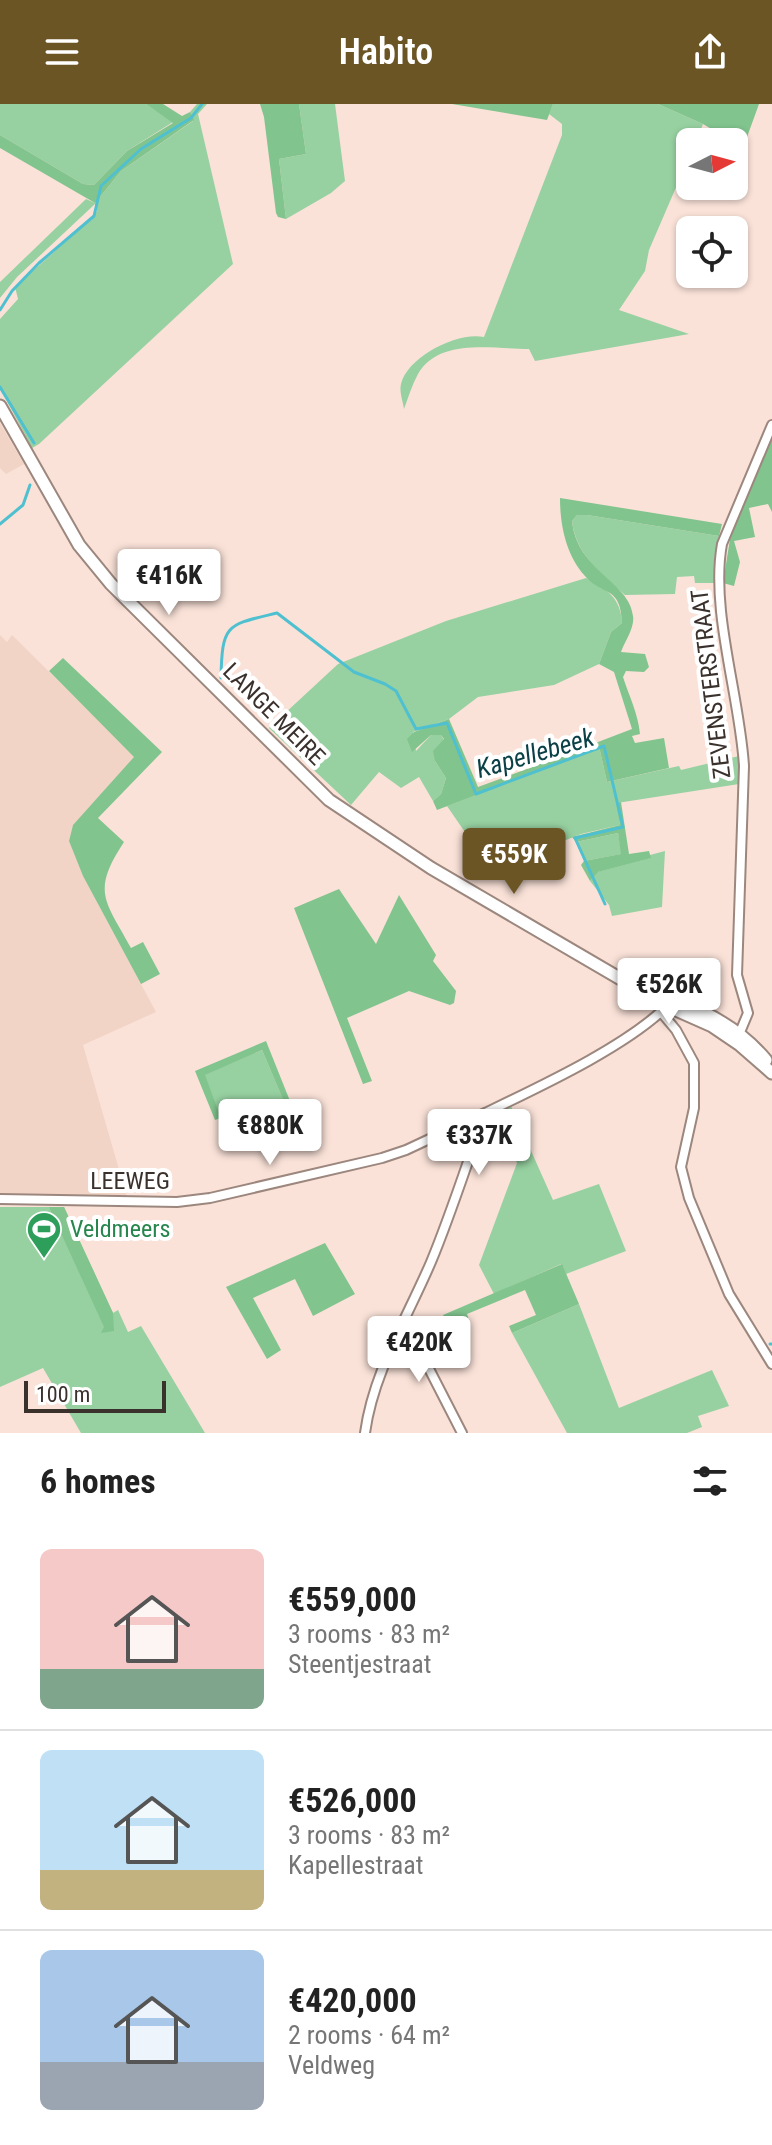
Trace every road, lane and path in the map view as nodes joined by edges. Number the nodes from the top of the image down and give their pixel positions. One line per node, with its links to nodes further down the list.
1 (0, 406): 3 (street, LANGE MEIRE)
2 (772, 425): 4 (street, ZEVENSTERSTRAAT)
3 (668, 1005): 4 (street, LANGE MEIRE); 6 (street, LEEWEG); 9 (street)
4 (738, 1037): 5 (street, LANGE MEIRE)
5 (772, 1070)
6 (485, 1113): 7 (street, LEEWEG); 8 (street)
7 (0, 1199)
8 (404, 1320): 10 (street); 11 (street)
9 (772, 1364)
10 (365, 1433)
11 (462, 1433)

